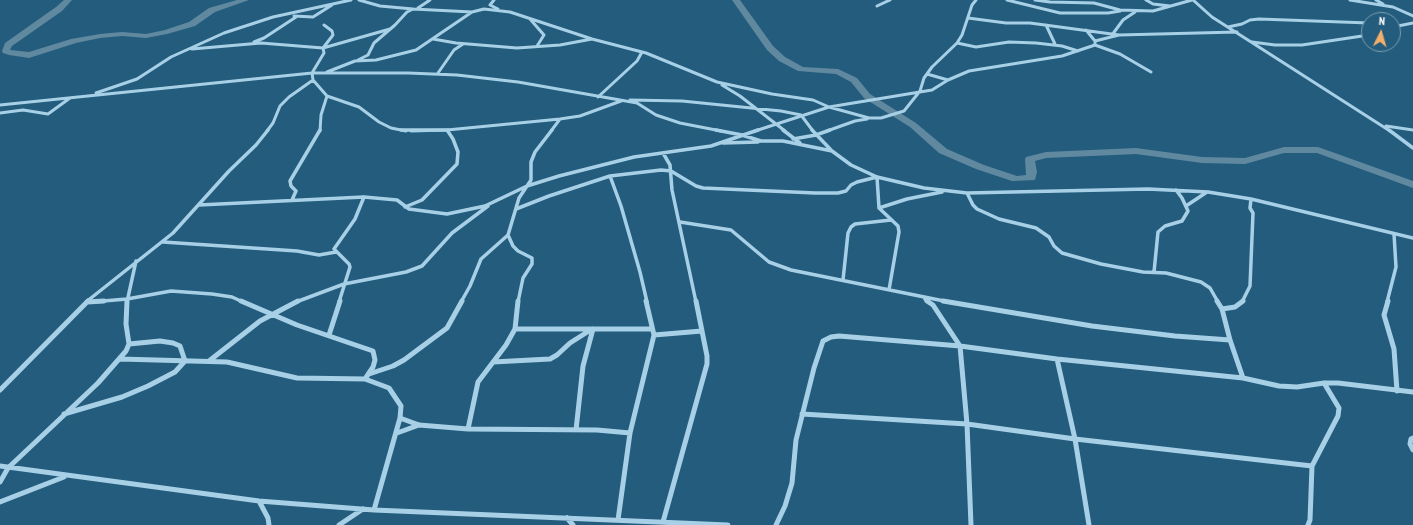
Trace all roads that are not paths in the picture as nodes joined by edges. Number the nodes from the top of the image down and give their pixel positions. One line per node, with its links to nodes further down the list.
1 (351, 0): 15 (street)
2 (359, 0): 20 (street)
3 (430, 0): 20 (street)
4 (494, 0): 16 (street)
5 (890, 0): 18 (street)
6 (976, 0): 30 (street)
7 (1007, 0): 22 (street)
8 (1035, 0): 14 (street)
9 (1146, 0): 19 (street)
10 (1193, 0): 19 (street); 37 (street)
11 (1350, 0): 17 (street)
12 (1376, 0): 17 (street)
13 (1384, 0): 17 (street)
14 (1041, 1): 22 (street); 24 (street)
15 (334, 3): 27 (street); 29 (street)
16 (490, 5): 21 (street); 23 (street)
17 (1386, 5): 28 (street)
18 (877, 6)
19 (1175, 6): 25 (street)
20 (415, 9): 26 (street); 38 (street)
21 (484, 9): 23 (street); 26 (street)
22 (1040, 9): 24 (street)
23 (500, 10): 31 (street)
24 (1120, 10): 25 (street)
25 (1139, 10): 41 (street)
26 (472, 12): 45 (street)
27 (287, 13): 29 (street); 55 (street)
28 (1413, 16)
29 (296, 17): 50 (street)
30 (968, 18): 35 (street); 51 (street)
31 (530, 19): 46 (street); 53 (street)
32 (1413, 23): 36 (street)
33 (1361, 24): 37 (street)
34 (324, 25): 54 (street)
35 (1046, 25): 39 (street); 52 (street)
36 (1401, 25)
37 (1228, 26): 40 (street)
38 (390, 29): 54 (street); 58 (street)
39 (1086, 30): 41 (street); 49 (street)
40 (1237, 32): 42 (street); 47 (street)
41 (1113, 34): 42 (street); 44 (street)
42 (1119, 35): 44 (street)
43 (1361, 36): 47 (street)
44 (1111, 38): 49 (street)
45 (433, 39): 48 (street); 58 (street)
46 (592, 39): 53 (street); 57 (street)
47 (1251, 42): 81 (street)
48 (463, 43): 53 (street); 62 (street)
49 (1095, 43): 56 (street); 59 (street)
50 (246, 44): 54 (street); 55 (street)
51 (957, 44): 52 (street); 63 (street)
52 (1055, 44): 56 (street)
53 (536, 46)
54 (323, 48): 60 (street)
55 (190, 49): 68 (street)
56 (1078, 51): 65 (street)
57 (642, 52): 66 (street); 70 (street)
58 (356, 61): 61 (street)
59 (1151, 72)
60 (312, 73): 61 (street); 64 (street); 68 (street)
61 (325, 73): 62 (street)
62 (438, 73): 70 (street)
63 (927, 74): 65 (street); 67 (street)
64 (313, 80): 69 (street); 106 (street)
65 (948, 80): 67 (street)
66 (717, 82): 74 (street); 75 (street)
67 (918, 93): 74 (street); 78 (street)
68 (89, 96): 71 (street)
69 (327, 96): 82 (street); 104 (street)
70 (598, 97): 72 (street)
71 (70, 98): 73 (street); 76 (street)
72 (622, 101): 75 (street); 79 (street); 84 (street)
73 (0, 105)
74 (829, 107): 77 (street); 78 (street)
75 (756, 108): 77 (street); 80 (street)
76 (0, 113)
77 (801, 115): 80 (street); 85 (street)
78 (869, 118): 85 (street)
79 (560, 119): 82 (street); 97 (street)
80 (774, 124): 84 (street); 86 (street)
81 (1384, 126): 83 (street); 91 (street)
82 (447, 130): 108 (street)
83 (1413, 130)
84 (742, 135): 87 (street); 89 (street)
85 (816, 135): 86 (street); 92 (street)
86 (793, 139): 88 (street); 90 (street)
87 (761, 141): 88 (street); 89 (street)
88 (783, 141): 90 (street)
89 (718, 143): 93 (street)
90 (802, 145): 92 (street)
91 (1413, 148)
92 (832, 151): 96 (street)
93 (663, 153): 94 (street); 97 (street)
94 (671, 171): 95 (street); 96 (street); 112 (street)
95 (610, 176): 110 (street); 130 (street)
96 (877, 177): 99 (street); 109 (street)
97 (527, 186): 105 (street); 110 (street)
98 (1176, 190): 100 (street); 101 (street); 107 (street)
99 (946, 191): 101 (street); 109 (street)
100 (1208, 192): 103 (street); 107 (street)
101 (967, 193): 119 (street)
102 (364, 196): 104 (street); 108 (street); 117 (street)
103 (1251, 199): 113 (street); 126 (street)
104 (292, 200): 106 (street)
105 (492, 204): 108 (street); 121 (street)
106 (199, 205): 116 (street)
107 (1186, 206): 119 (street)
108 (405, 207)
109 (879, 208): 111 (street)
110 (516, 210): 114 (street)
111 (891, 220): 120 (street); 122 (street)
112 (680, 222): 120 (street); 131 (street)
113 (1394, 234): 115 (street); 149 (street)
114 (508, 235): 129 (street); 142 (street)
115 (1413, 238)
116 (163, 242): 117 (street); 118 (street)
117 (336, 252): 121 (street)
118 (136, 261): 124 (street); 125 (street)
119 (1154, 272): 126 (street)
120 (842, 280): 122 (street)
121 (344, 284): 127 (street); 132 (street)
122 (889, 290): 123 (street)
123 (922, 296): 134 (street); 136 (street)
124 (127, 299): 125 (street); 127 (street); 135 (street)
125 (86, 302): 145 (street)
126 (1222, 309): 134 (street)
127 (272, 314): 132 (street); 140 (street)
128 (593, 328): 129 (street); 130 (street); 141 (street); 157 (street)
129 (515, 329): 141 (street)
130 (652, 329): 133 (street)
131 (702, 331): 133 (street); 174 (street)
132 (329, 335): 142 (street)
133 (654, 335): 159 (street)
134 (1230, 340): 143 (street)
135 (129, 344): 137 (street); 139 (street)
136 (960, 346): 138 (street); 151 (street); 154 (street)
137 (120, 359): 139 (street); 152 (street)
138 (1057, 359): 143 (street); 161 (street)
139 (185, 361): 140 (street); 152 (street)
140 (209, 361): 144 (street)
141 (493, 362): 156 (street)
142 (369, 374): 144 (street)
143 (1243, 378): 146 (street)
144 (365, 379): 153 (street)
145 (11, 380): 147 (street); 148 (street)
146 (1324, 383): 149 (street); 164 (street)
147 (0, 386)
148 (0, 390)
149 (1397, 391): 150 (street)
150 (1413, 392)
151 (802, 414): 154 (street); 181 (street)
152 (62, 415): 165 (street)
153 (400, 418): 155 (street); 158 (street)
154 (967, 424): 161 (street); 182 (street)
155 (419, 425): 156 (street); 158 (street)
156 (468, 428): 157 (street)
157 (576, 430): 159 (street)
158 (398, 433): 171 (street)
159 (630, 433): 173 (street)
160 (1413, 438): 162 (street)
161 (1075, 439): 164 (street); 183 (street)
162 (1413, 450)
163 (0, 466): 165 (street)
164 (1312, 466): 184 (street)
165 (8, 468): 166 (street); 167 (street)
166 (67, 476): 168 (street); 169 (street)
167 (0, 482)
168 (259, 501): 170 (street); 177 (street)
169 (0, 502)
170 (363, 509): 171 (street); 178 (street)
171 (374, 510): 172 (street)
172 (567, 518): 173 (street); 179 (street)
173 (618, 520): 175 (street)
174 (663, 522): 175 (street); 176 (street)
175 (643, 523)
176 (677, 524): 180 (street)
177 (269, 525)
178 (339, 525)
179 (573, 525)
180 (728, 525)
181 (776, 525)
182 (971, 525)
183 (1088, 525)
184 (1308, 525)

